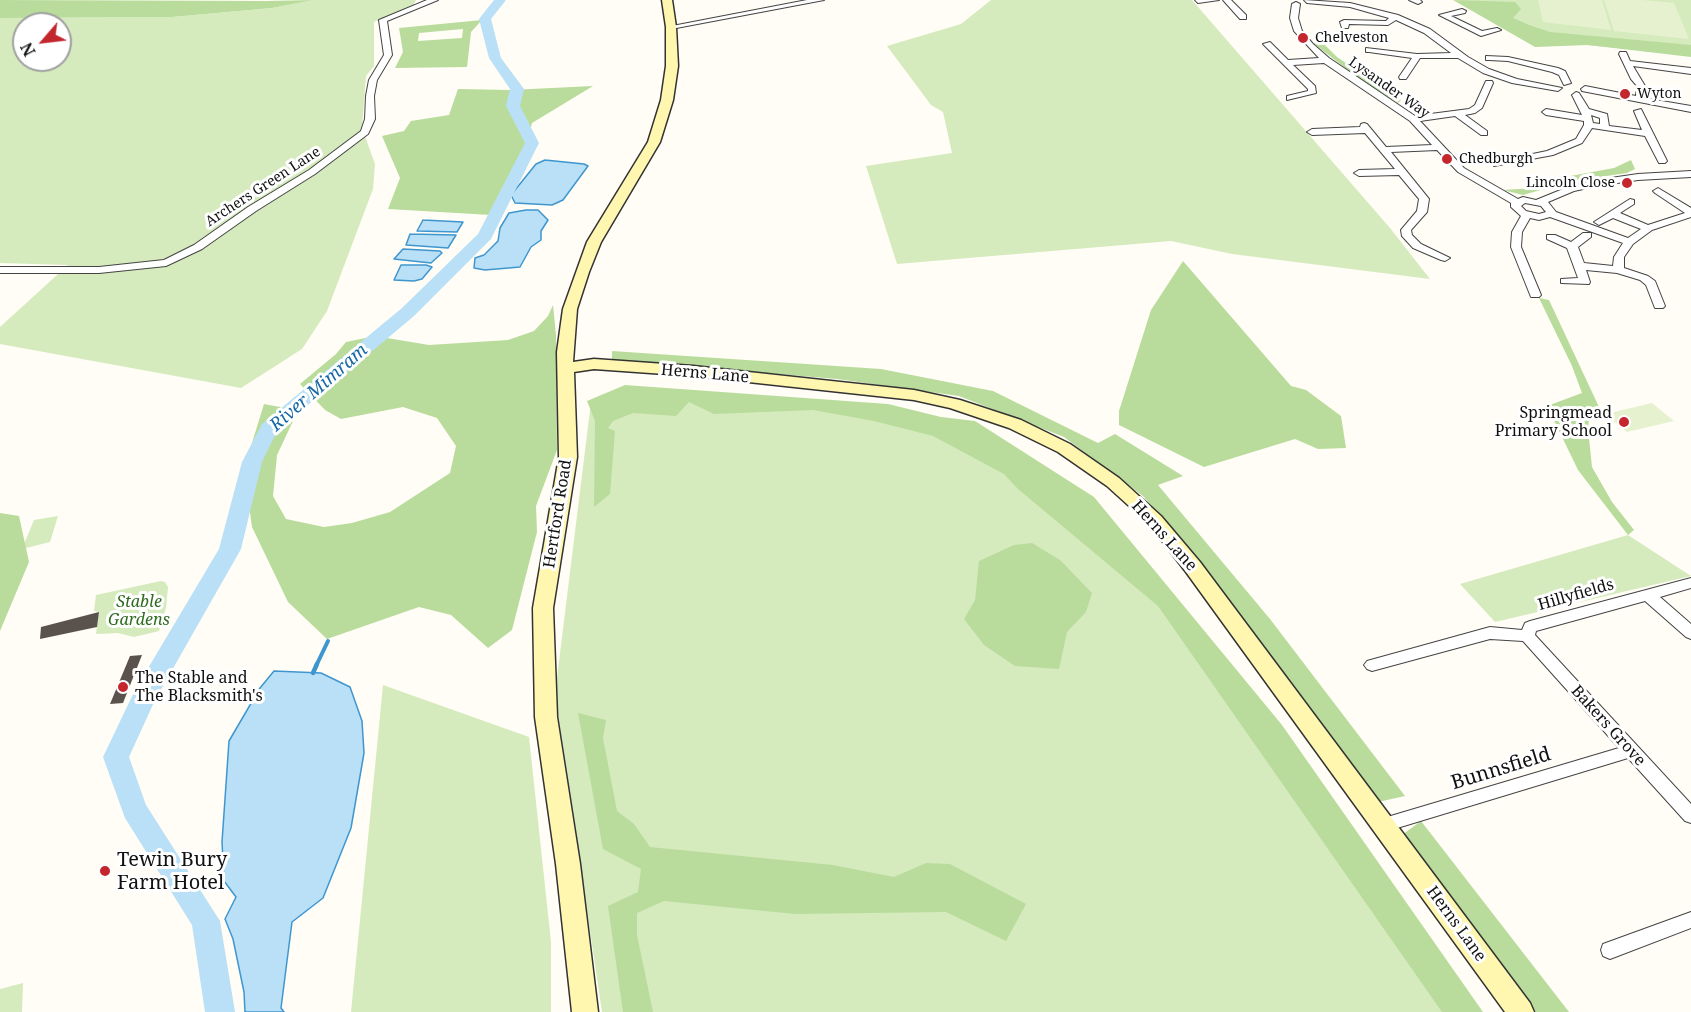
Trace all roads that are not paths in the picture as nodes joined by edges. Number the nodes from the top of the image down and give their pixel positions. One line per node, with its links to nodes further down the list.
1 (434, 0): 66 (street, Archers Green Lane)
2 (667, 0): 13 (main road, Hertford Road)
3 (820, 0): 13 (street)
4 (1215, 0): 7 (street)
5 (1227, 0): 9 (street)
6 (1307, 0): 10 (street); 22 (street, Lysander Way)
7 (1198, 1)
8 (1462, 11): 11 (street)
9 (1254, 13)
10 (1395, 17): 12 (street); 14 (street)
11 (1463, 25): 14 (street); 15 (street)
12 (1345, 26)
13 (671, 27): 71 (main road, Hertford Road)
14 (1436, 29): 19 (street)
15 (1497, 30)
16 (1267, 44): 23 (street)
17 (1369, 48): 20 (street)
18 (1623, 54): 24 (street)
19 (1460, 55): 20 (street); 29 (street)
20 (1417, 56): 26 (street)
21 (1489, 57): 28 (street)
22 (1326, 60): 23 (street); 38 (street, Lysander Way)
23 (1286, 63): 31 (street)
24 (1628, 63): 25 (street); 32 (street)
25 (1691, 71)
26 (1403, 76)
27 (1489, 83): 36 (street)
28 (1567, 83): 29 (street); 30 (street)
29 (1558, 88): 30 (street)
30 (1581, 92): 32 (street); 37 (street)
31 (1290, 98)
32 (1640, 98): 33 (street)
33 (1691, 109)
34 (1638, 111): 42 (street)
35 (1546, 112): 37 (street)
36 (1458, 114): 38 (street); 41 (street)
37 (1588, 118): 39 (street); 39 (street); 46 (street)
38 (1413, 119): 43 (street, Lysander Way)
39 (1605, 128): 42 (street)
40 (1312, 132): 44 (street)
41 (1484, 133)
42 (1647, 133): 45 (street)
43 (1442, 147): 44 (street); 51 (street, Lysander Way)
44 (1385, 150): 47 (street)
45 (1662, 160)
46 (1497, 164)
47 (1403, 172): 48 (street); 64 (street)
48 (1359, 173)
49 (1691, 174): 52 (street)
50 (1658, 191): 54 (street)
51 (1516, 202): 52 (street); 57 (street)
52 (1539, 202): 55 (street)
53 (1630, 202): 56 (street)
54 (1691, 213): 59 (street)
55 (1551, 214): 57 (street); 62 (street)
56 (1613, 214): 58 (street); 59 (street)
57 (1527, 215): 69 (street)
58 (1599, 222)
59 (1648, 228): 62 (street)
60 (1587, 235): 63 (street)
61 (1551, 237): 63 (street)
62 (1629, 242): 67 (street)
63 (1572, 246): 65 (street)
64 (1445, 258)
65 (1580, 266): 67 (street); 68 (street)
66 (0, 270)
67 (1618, 270): 70 (street)
68 (1565, 281)
69 (1535, 295)
70 (1659, 306)
71 (567, 333): 72 (main road); 74 (main road, Hertford Road)
72 (594, 364): 73 (main road, Herns Lane); 74 (main road, Herns Lane)
73 (614, 367): 74 (main road, Herns Lane); 82 (main road, Herns Lane)
74 (566, 373): 85 (main road, Hertford Road)
75 (1691, 583): 76 (street, Hillyfields)
76 (1647, 594): 77 (street); 78 (street, Hillyfields)
77 (1691, 633)
78 (1527, 636): 79 (street); 80 (street, Bakers Grove)
79 (1372, 664)
80 (1630, 751): 81 (street, Bakers Grove); 82 (street, Bunnsfield)
81 (1691, 816)
82 (1384, 825): 86 (main road, Herns Lane)
83 (1691, 920): 84 (street)
84 (1610, 950)
85 (585, 1012)
86 (1521, 1012)

